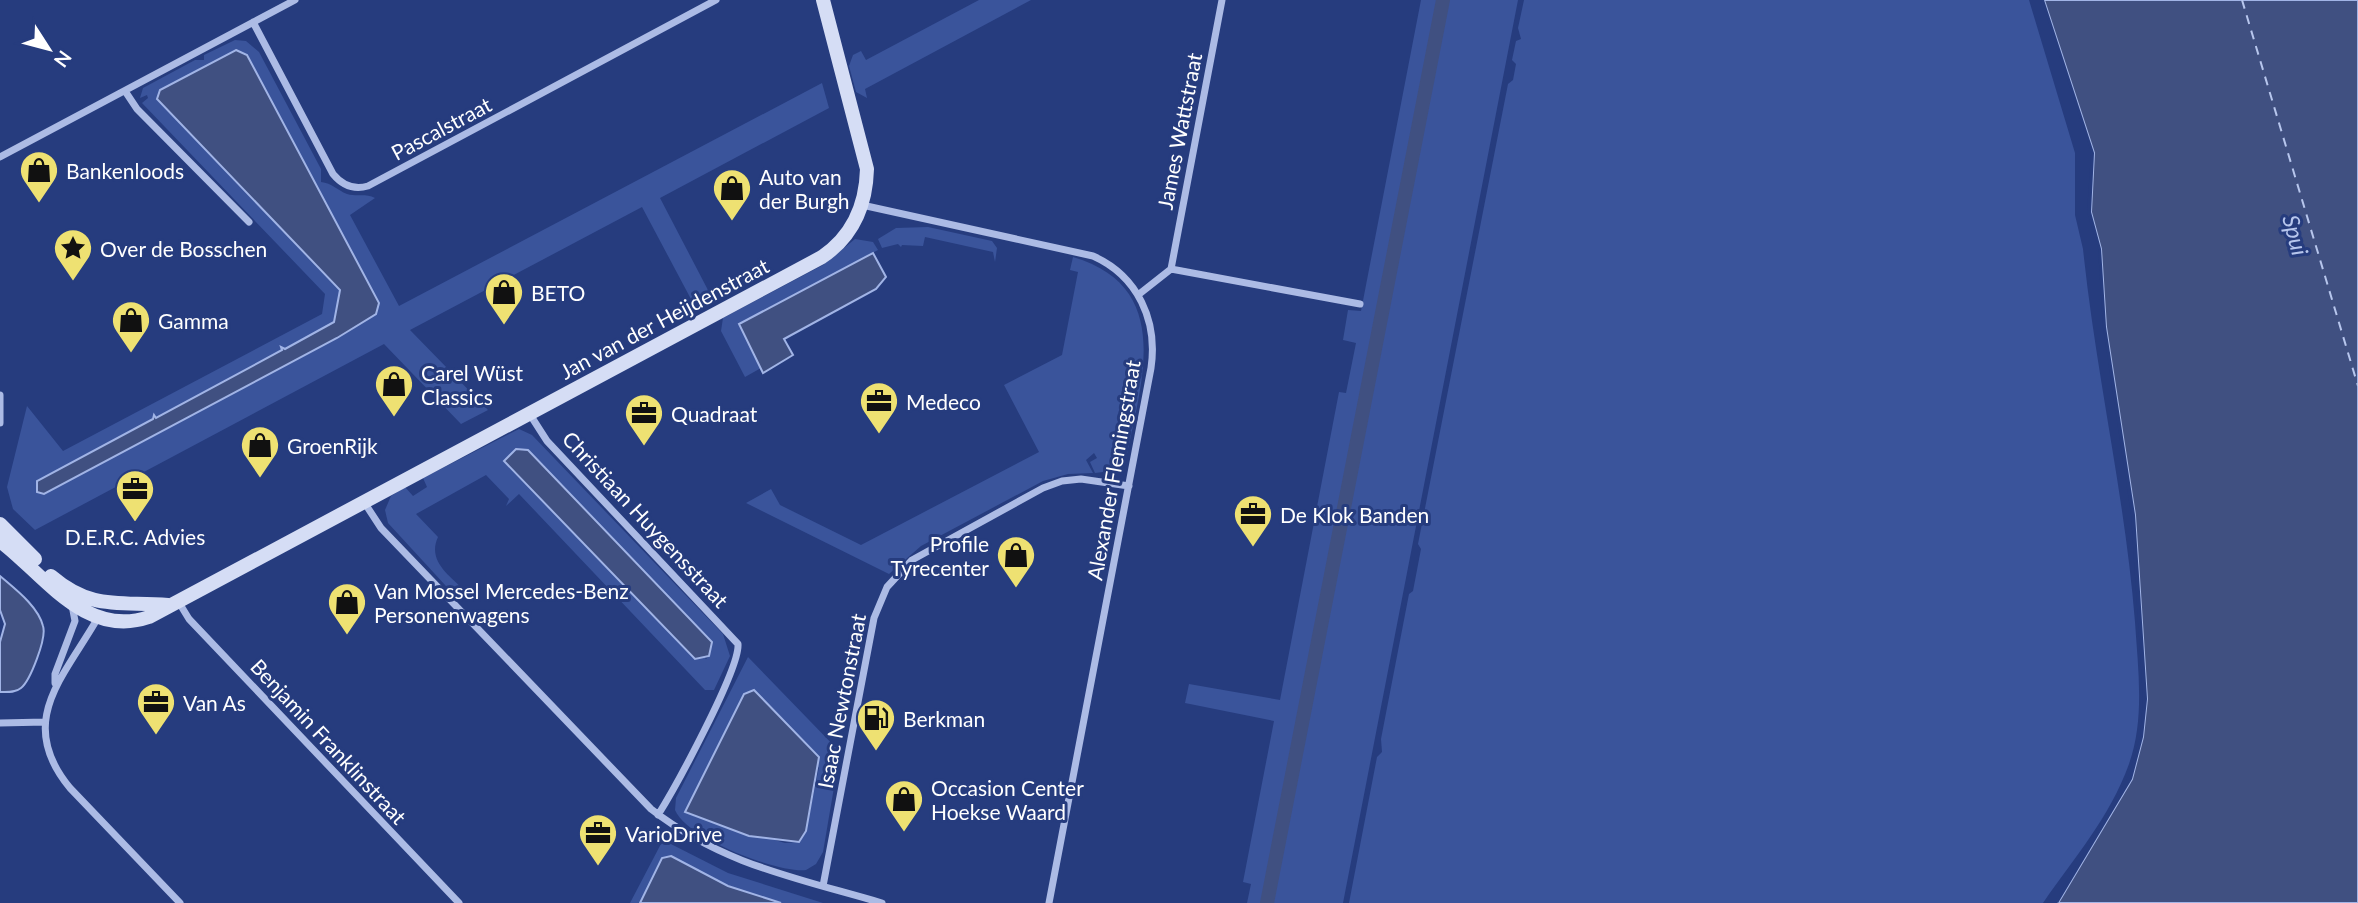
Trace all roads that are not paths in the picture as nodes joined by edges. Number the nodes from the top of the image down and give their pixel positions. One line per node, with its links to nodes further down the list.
1 (295, 0): 5 (street)
2 (716, 0): 5 (street, Pascalstraat)
3 (823, 0): 8 (street, Jan van der Heijdenstraat)
4 (1222, 0): 10 (street, James Wattstraat)
5 (253, 22): 6 (street)
6 (125, 91): 7 (street); 9 (street)
7 (0, 157)
8 (862, 205): 11 (street, Alexander Flemingstraat); 14 (street, Jan van der Heijdenstraat)
9 (249, 222)
10 (1171, 269): 11 (street); 12 (street)
11 (1138, 295): 16 (street, Alexander Flemingstraat)
12 (1360, 304)
13 (0, 395): 15 (street)
14 (529, 414): 17 (street, Jan van der Heijdenstraat); 27 (street, Christiaan Huygensstraat)
15 (0, 423)
16 (1129, 486): 28 (street, Isaac Newtonstraat); 32 (street, Alexander Flemingstraat)
17 (363, 502): 21 (street, Jan van der Heijdenstraat); 27 (street)
18 (0, 524): 20 (street, Jan van der Heijdenstraat)
19 (0, 541): 22 (street, Jan van der Heijdenstraat)
20 (88, 599): 21 (street, Jan van der Heijdenstraat); 23 (street)
21 (173, 603): 23 (street, Jan van der Heijdenstraat); 30 (street, Benjamin Franklinstraat)
22 (72, 604): 23 (street, Jan van der Heijdenstraat); 24 (street)
23 (97, 617): 24 (street)
24 (55, 684): 25 (street)
25 (45, 722): 26 (street); 29 (street)
26 (0, 723)
27 (659, 815): 28 (street)
28 (823, 886): 31 (street)
29 (180, 903)
30 (459, 903)
31 (882, 903)
32 (1049, 903)

